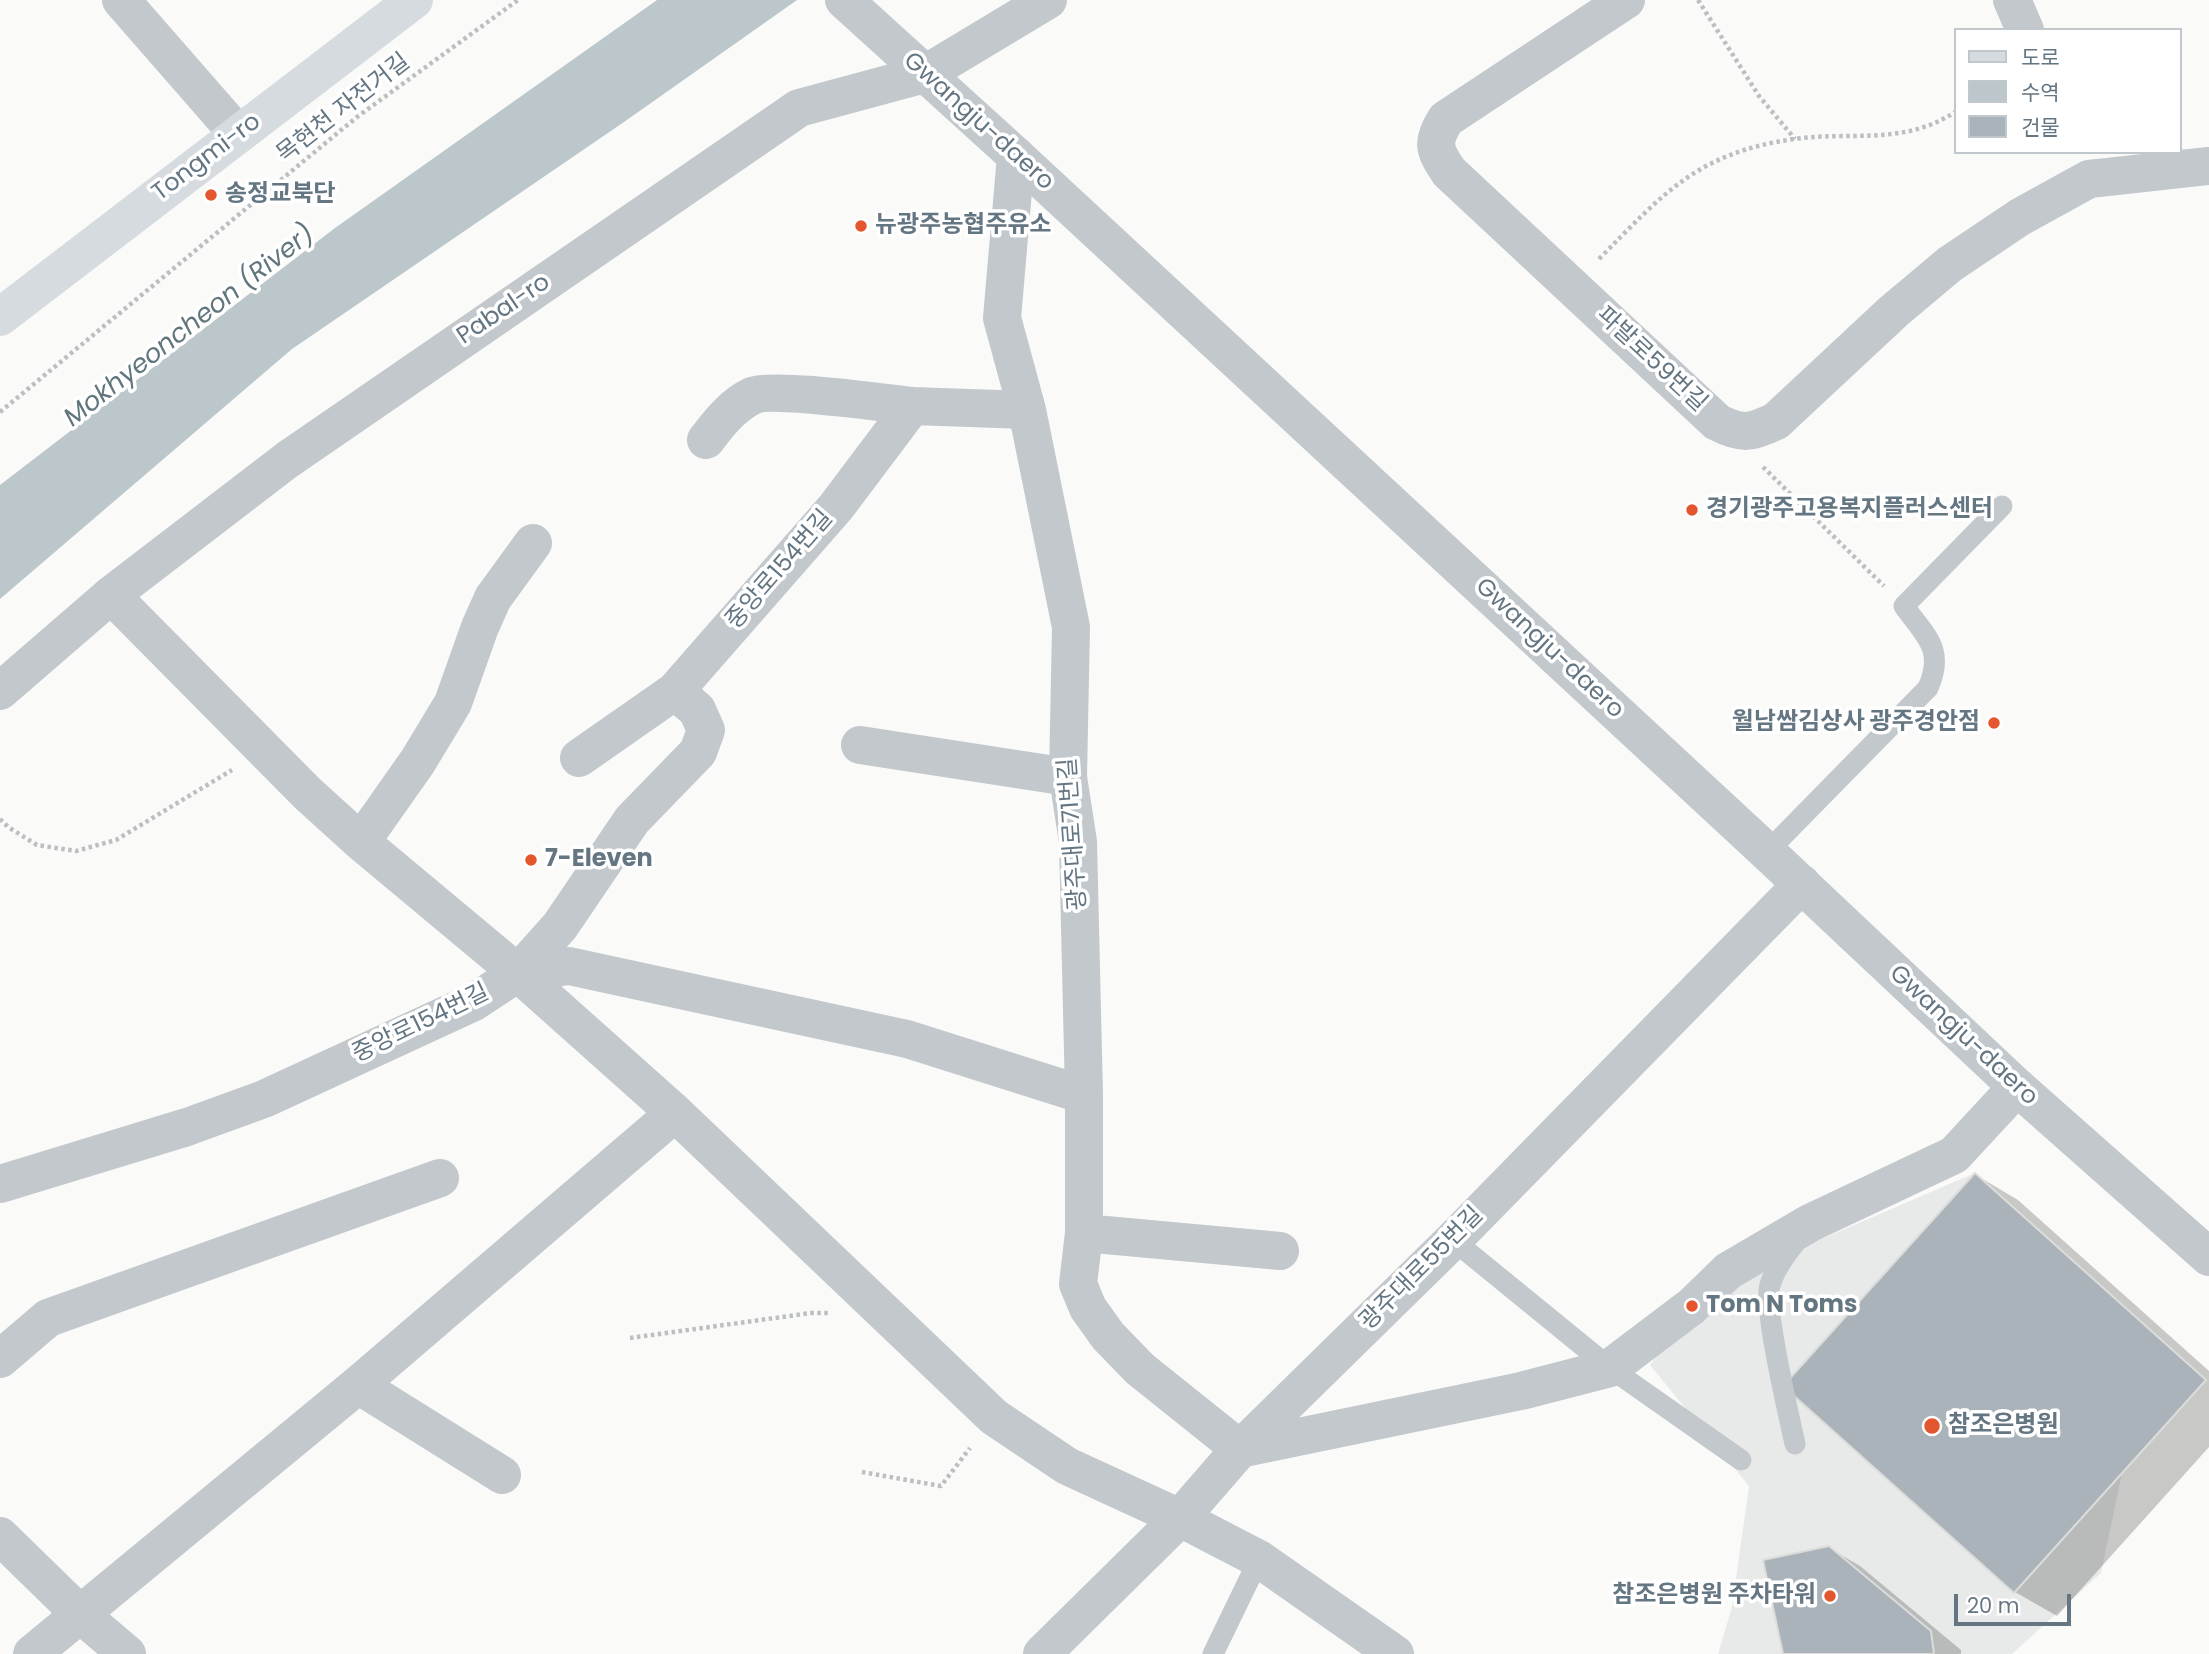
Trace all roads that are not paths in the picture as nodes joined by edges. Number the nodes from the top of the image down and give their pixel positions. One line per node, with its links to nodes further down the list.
1 (121, 0): 9 (street)
2 (414, 0): 9 (main road, Tongmi-ro)
3 (844, 0): 8 (street, Gwangju-daero)
4 (1048, 0): 8 (street, Pabal-ro)
5 (1626, 0): 11 (street, 파발로59번길)
6 (2012, 0): 7 (street)
7 (2024, 28)
8 (925, 75): 10 (street, Gwangju-daero); 19 (street, Pabal-ro)
9 (238, 134): 13 (main road, Tongmi-ro)
10 (1016, 156): 15 (street, 광주대로71번길); 26 (street, Gwangju-daero)
11 (2083, 166): 12 (street, 파발로59번길)
12 (2209, 166)
13 (0, 317)
14 (912, 406): 15 (street); 16 (street); 21 (street, 중앙로154번길)
15 (1027, 410): 24 (street, 광주대로71번길)
16 (706, 440)
17 (2002, 506): 26 (lane)
18 (534, 543): 25 (street)
19 (111, 595): 20 (street, Pabal-ro); 25 (street)
20 (0, 691)
21 (675, 691): 23 (street); 28 (street, 중앙로154번길)
22 (860, 745): 24 (street)
23 (579, 758)
24 (1068, 777): 30 (street, 광주대로71번길)
25 (361, 842): 28 (street)
26 (1767, 852): 27 (street, Gwangju-daero)
27 (1802, 884): 29 (street, Gwangju-daero); 36 (street, 광주대로55번길)
28 (518, 972): 30 (street); 31 (street); 33 (street, 중앙로154번길)
29 (2017, 1087): 34 (street); 38 (street, Gwangju-daero)
30 (1084, 1095): 35 (street, 광주대로71번길)
31 (675, 1113): 41 (street); 46 (street)
32 (440, 1178): 39 (street)
33 (0, 1184)
34 (1810, 1223): 40 (street); 42 (lane)
35 (1084, 1233): 37 (street); 43 (street, 광주대로71번길)
36 (1452, 1240): 40 (lane); 43 (street, 광주대로55번길)
37 (1280, 1251)
38 (2209, 1257)
39 (0, 1359)
40 (1610, 1368): 43 (street); 44 (lane)
41 (358, 1385): 45 (street); 49 (street)
42 (1795, 1444)
43 (1240, 1449): 46 (street, 광주대로55번길)
44 (1741, 1460)
45 (502, 1475)
46 (1180, 1518): 48 (street); 52 (street, 광주대로55번길)
47 (0, 1536): 49 (street)
48 (1259, 1559): 53 (lane); 54 (street)
49 (80, 1614): 50 (street); 51 (street)
50 (32, 1654)
51 (127, 1654)
52 (1042, 1654)
53 (1213, 1654)
54 (1395, 1654)

